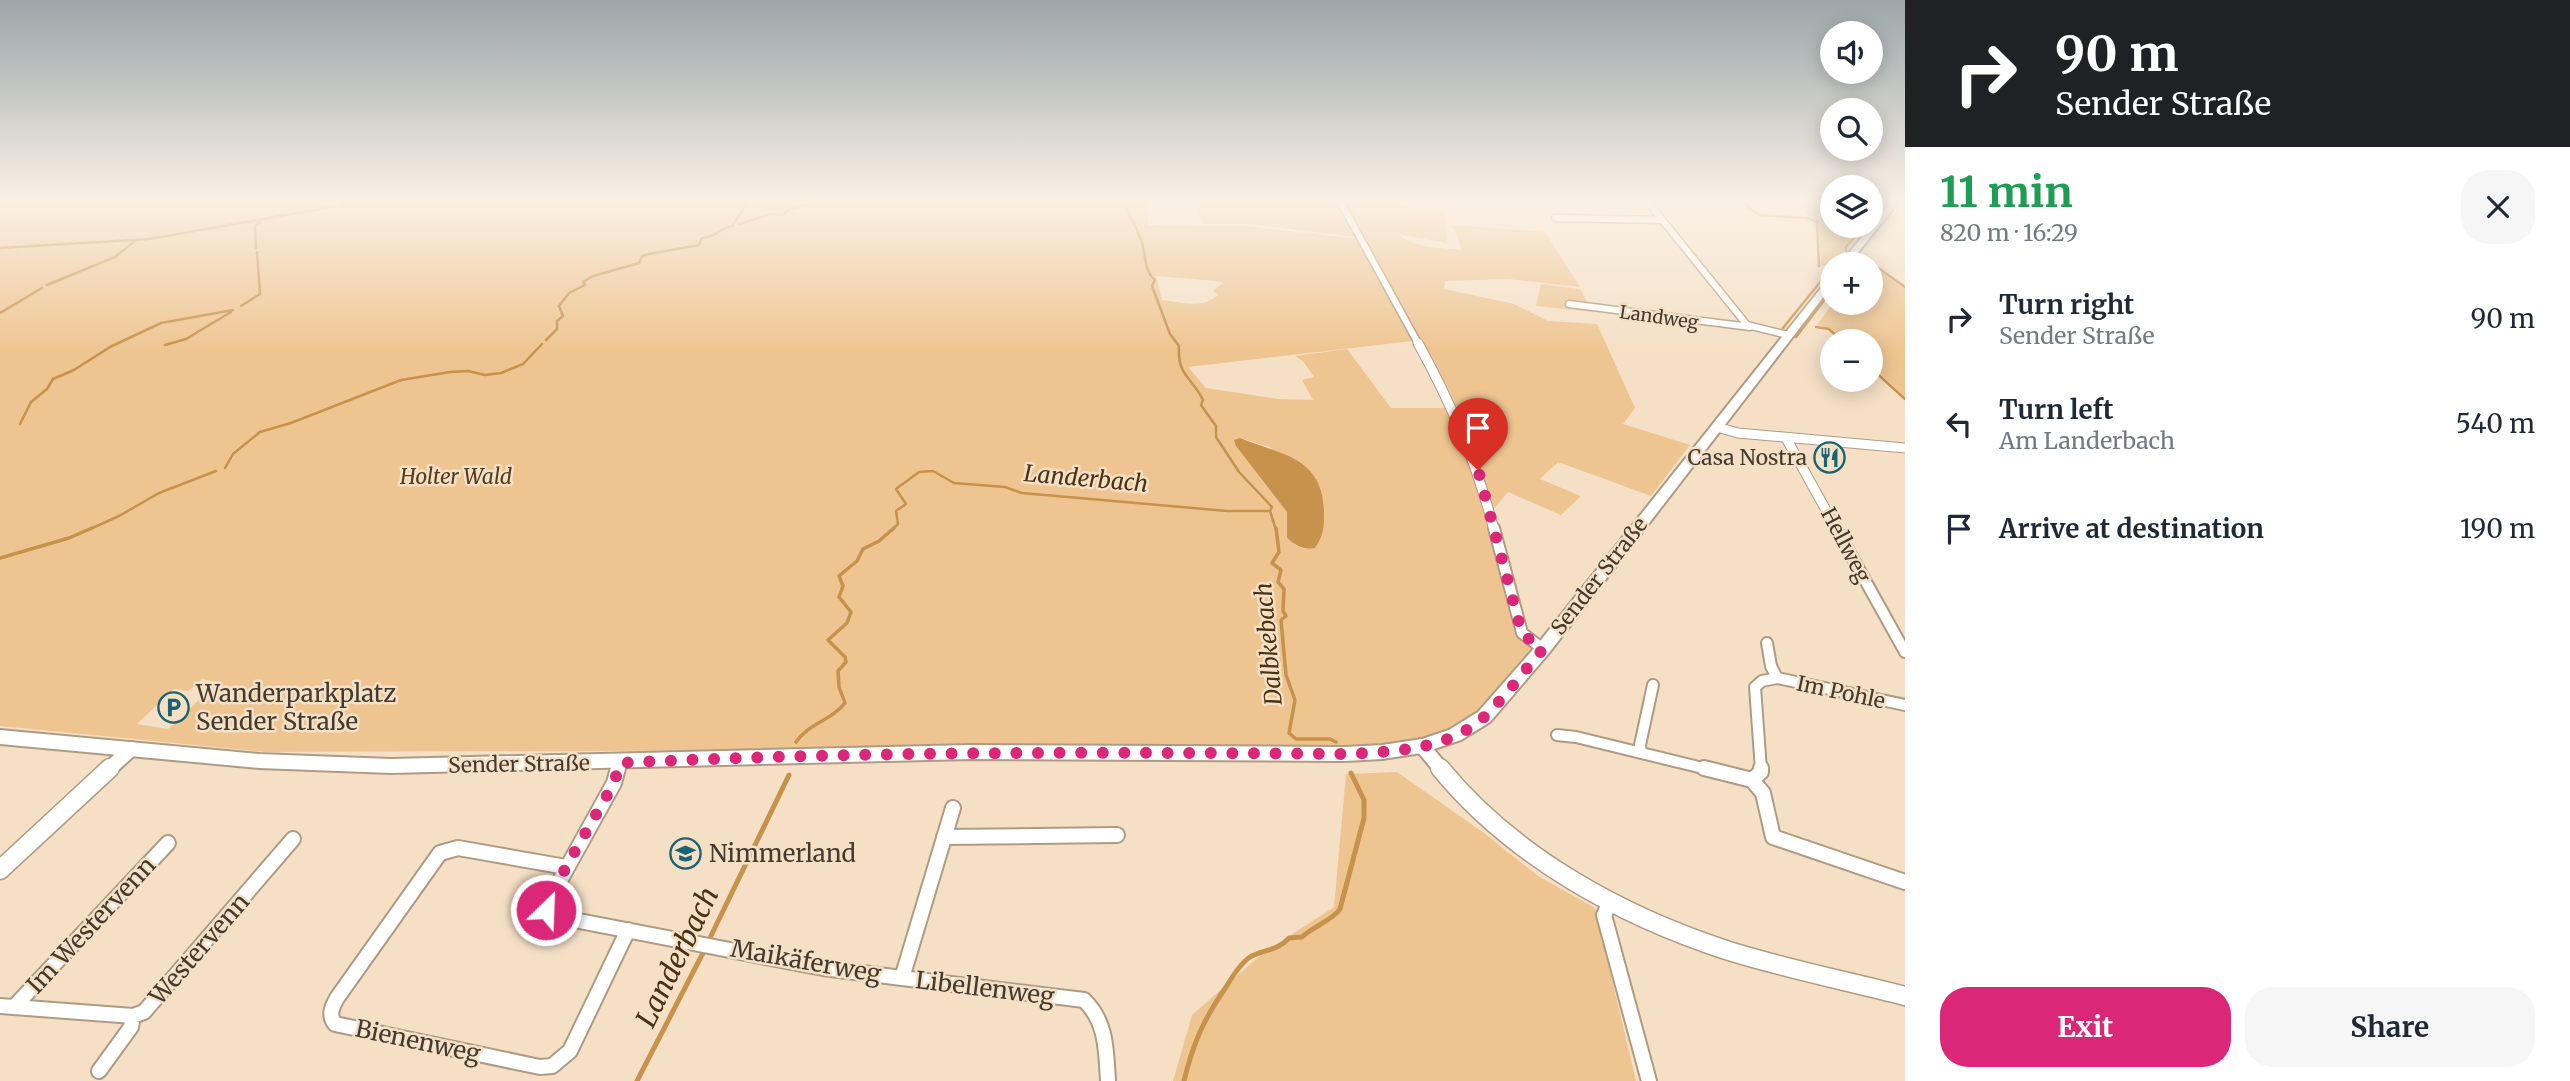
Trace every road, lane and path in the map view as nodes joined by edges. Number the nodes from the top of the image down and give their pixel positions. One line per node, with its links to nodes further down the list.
1 (1368, 251): 11 (street)
2 (1687, 251): 5 (street, Landweg)
3 (1820, 295): 6 (main road, Sender Straße)
4 (1569, 304): 5 (street, Landweg)
5 (1750, 327): 6 (street, Landweg)
6 (1788, 335): 7 (main road, Sender Straße)
7 (1717, 427): 8 (street); 11 (main road, Sender Straße)
8 (1786, 438): 9 (street); 12 (street, Hellweg)
9 (1905, 448)
10 (1768, 643): 13 (street, Im Pohle)
11 (1543, 649): 18 (main road, Sender Straße)
12 (1905, 652)
13 (1777, 678): 15 (street, Im Pohle); 22 (street, Im Pohle)
14 (1653, 685): 20 (street)
15 (1905, 705)
16 (1557, 735): 20 (street)
17 (0, 737): 19 (main road, Sender Straße)
18 (1422, 746): 21 (main road, Sender Straße); 31 (street)
19 (131, 749): 21 (main road, Sender Straße); 29 (street)
20 (1641, 753): 22 (street)
21 (620, 763): 28 (street, Maikäferweg)
22 (1752, 780): 30 (street)
23 (953, 808): 25 (street, Libellenweg)
24 (1117, 835): 25 (street)
25 (944, 837): 33 (street, Libellenweg)
26 (293, 839): 36 (street, Westervenn)
27 (168, 843): 35 (street, Im Westervenn)
28 (566, 867): 32 (street, Maikäferweg); 32 (street, Bienenweg)
29 (0, 870)
30 (1905, 882)
31 (1610, 902): 34 (street); 39 (street)
32 (628, 930): 33 (street, Maikäferweg)
33 (902, 978): 38 (street, Libellenweg)
34 (1905, 996)
35 (7, 1007): 36 (street, Westervenn)
36 (133, 1016): 37 (street)
37 (99, 1070)
38 (1108, 1081)
39 (1649, 1081)

